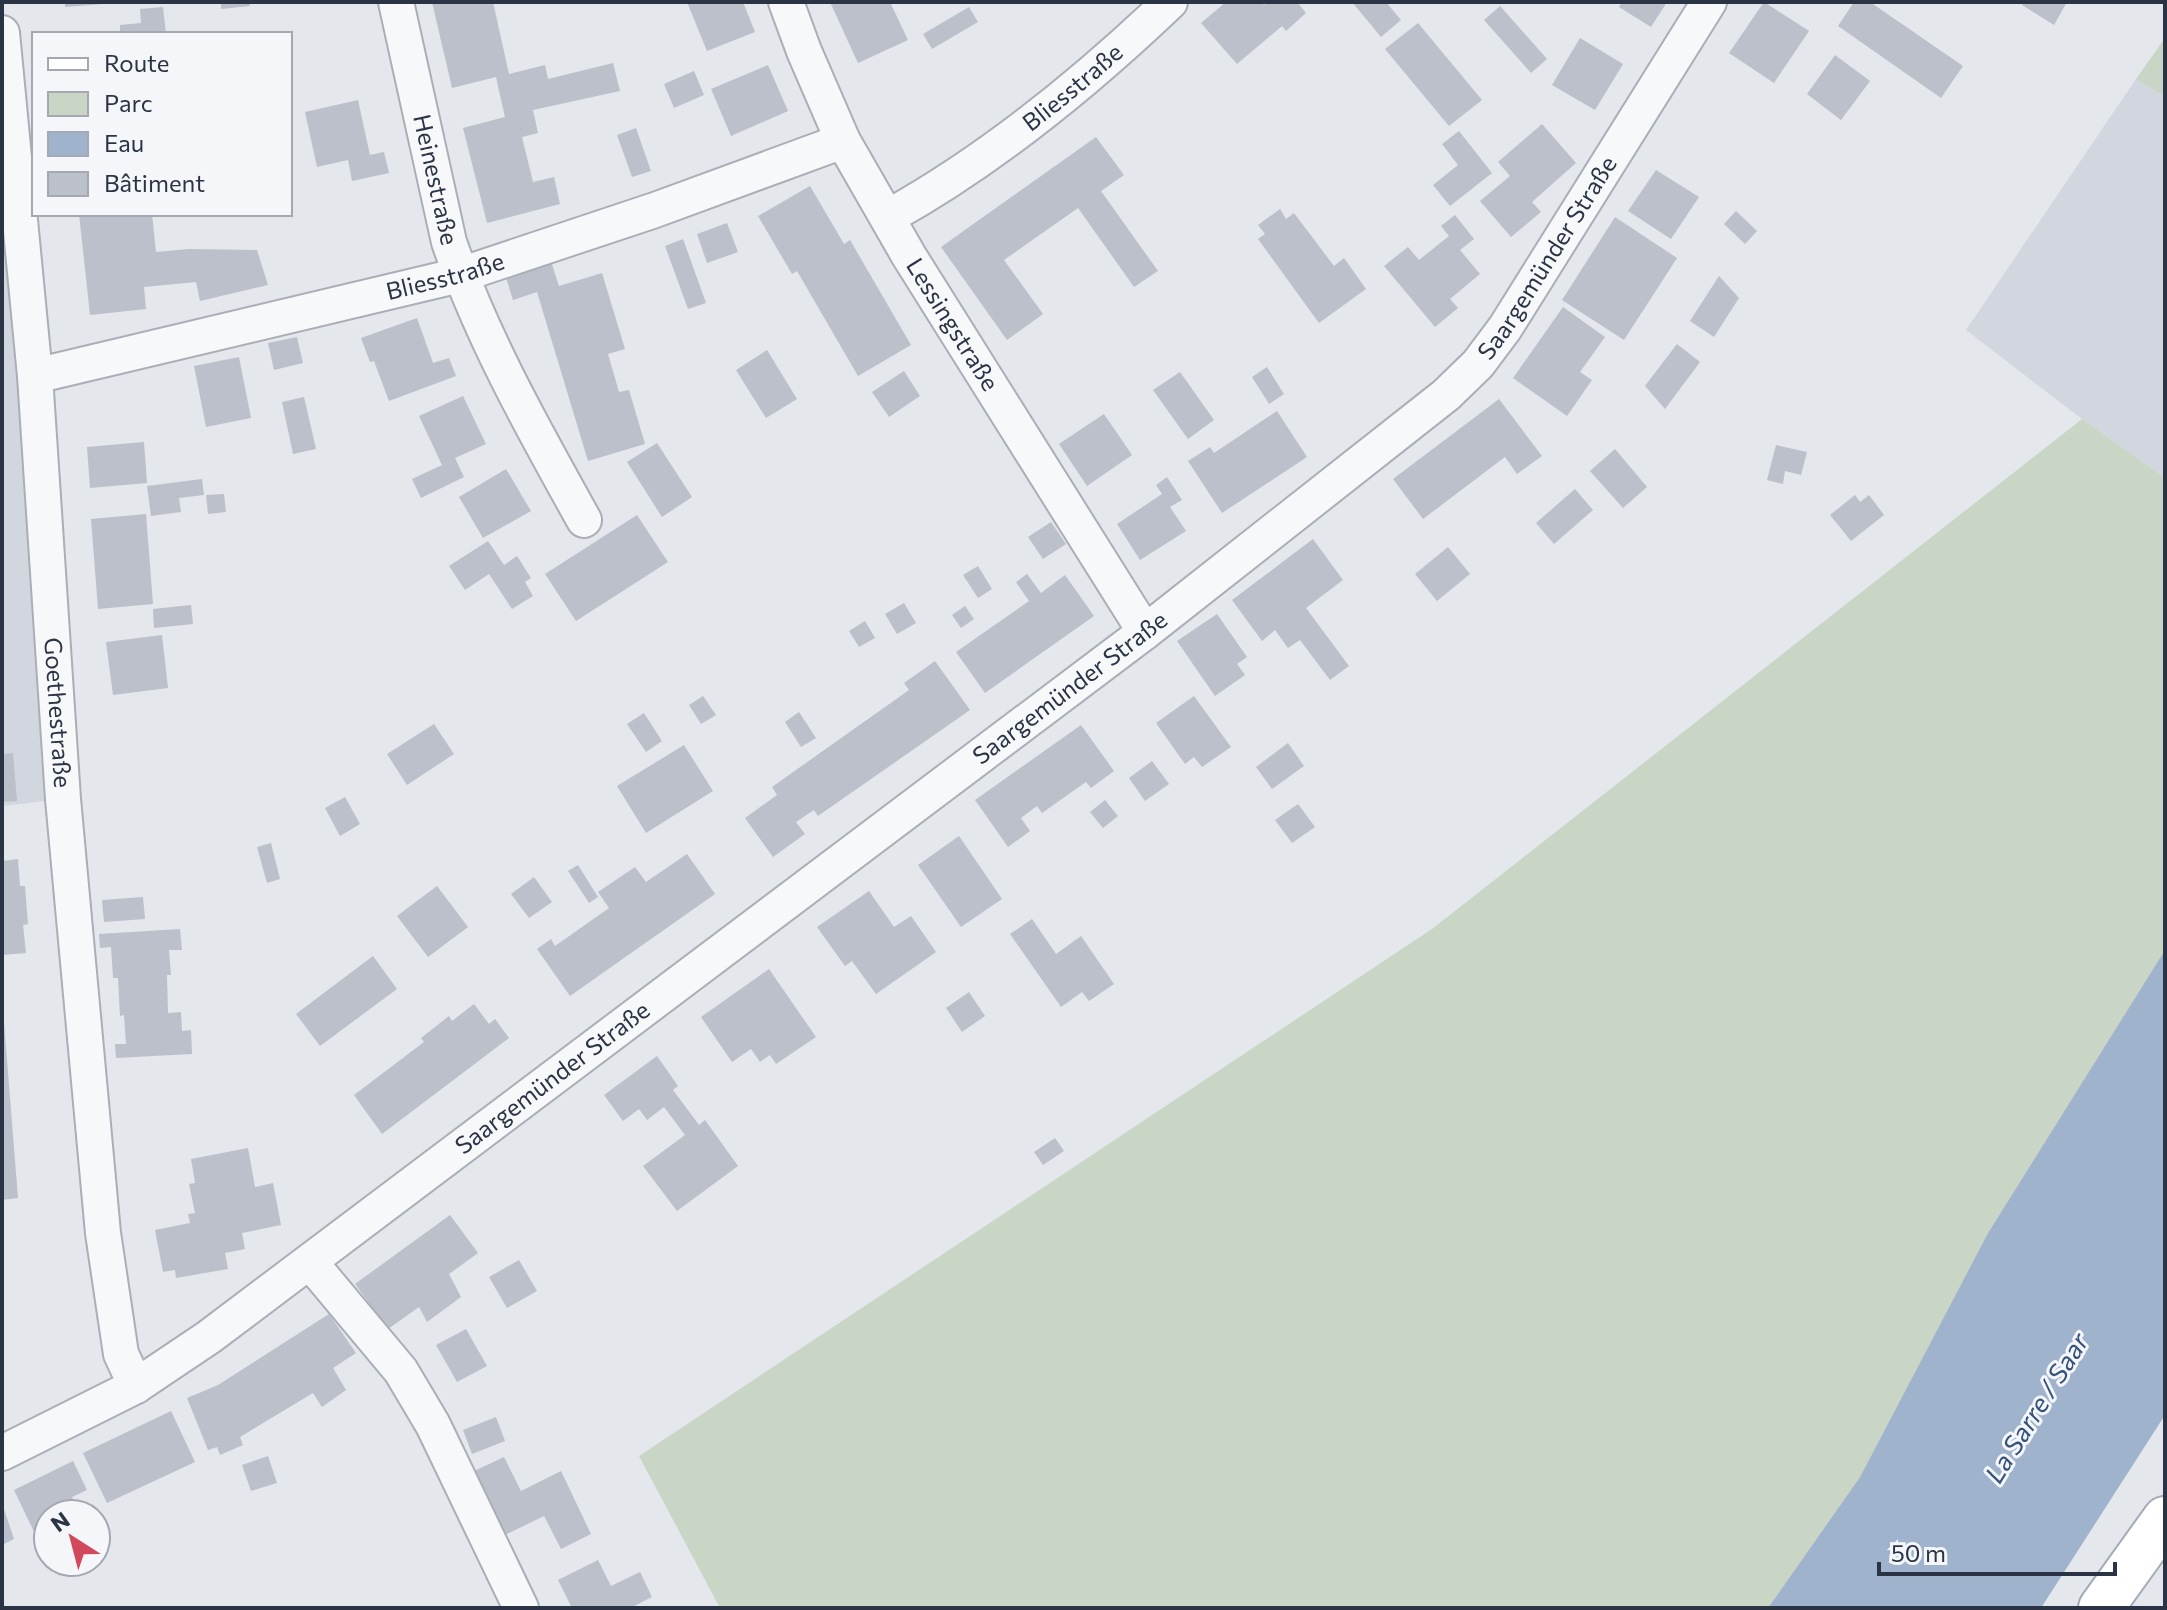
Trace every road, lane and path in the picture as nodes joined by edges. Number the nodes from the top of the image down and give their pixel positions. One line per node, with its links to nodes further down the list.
1 (396, 2): 8 (street, Heinestraße)
2 (786, 2): 6 (street, Lessingstraße)
3 (1170, 2): 7 (street, Bliesstraße)
4 (1709, 2): 11 (street, Saargemünder Straße)
5 (2, 33): 9 (street, Goethestraße)
6 (843, 141): 7 (street, Lessingstraße); 8 (street, Bliesstraße)
7 (888, 217): 11 (street, Lessingstraße)
8 (460, 275): 9 (street, Bliesstraße); 10 (street, Heinestraße)
9 (35, 376): 13 (street, Goethestraße)
10 (584, 520)
11 (1145, 632): 12 (street, Saargemünder Straße)
12 (310, 1262): 13 (street, Saargemünder Straße); 17 (street)
13 (136, 1386): 14 (street, Saargemünder Straße)
14 (2, 1453)
15 (2165, 1519): 18 (main road)
16 (2165, 1550): 19 (main road)
17 (521, 1608)
18 (2101, 1608)
19 (2128, 1608)

